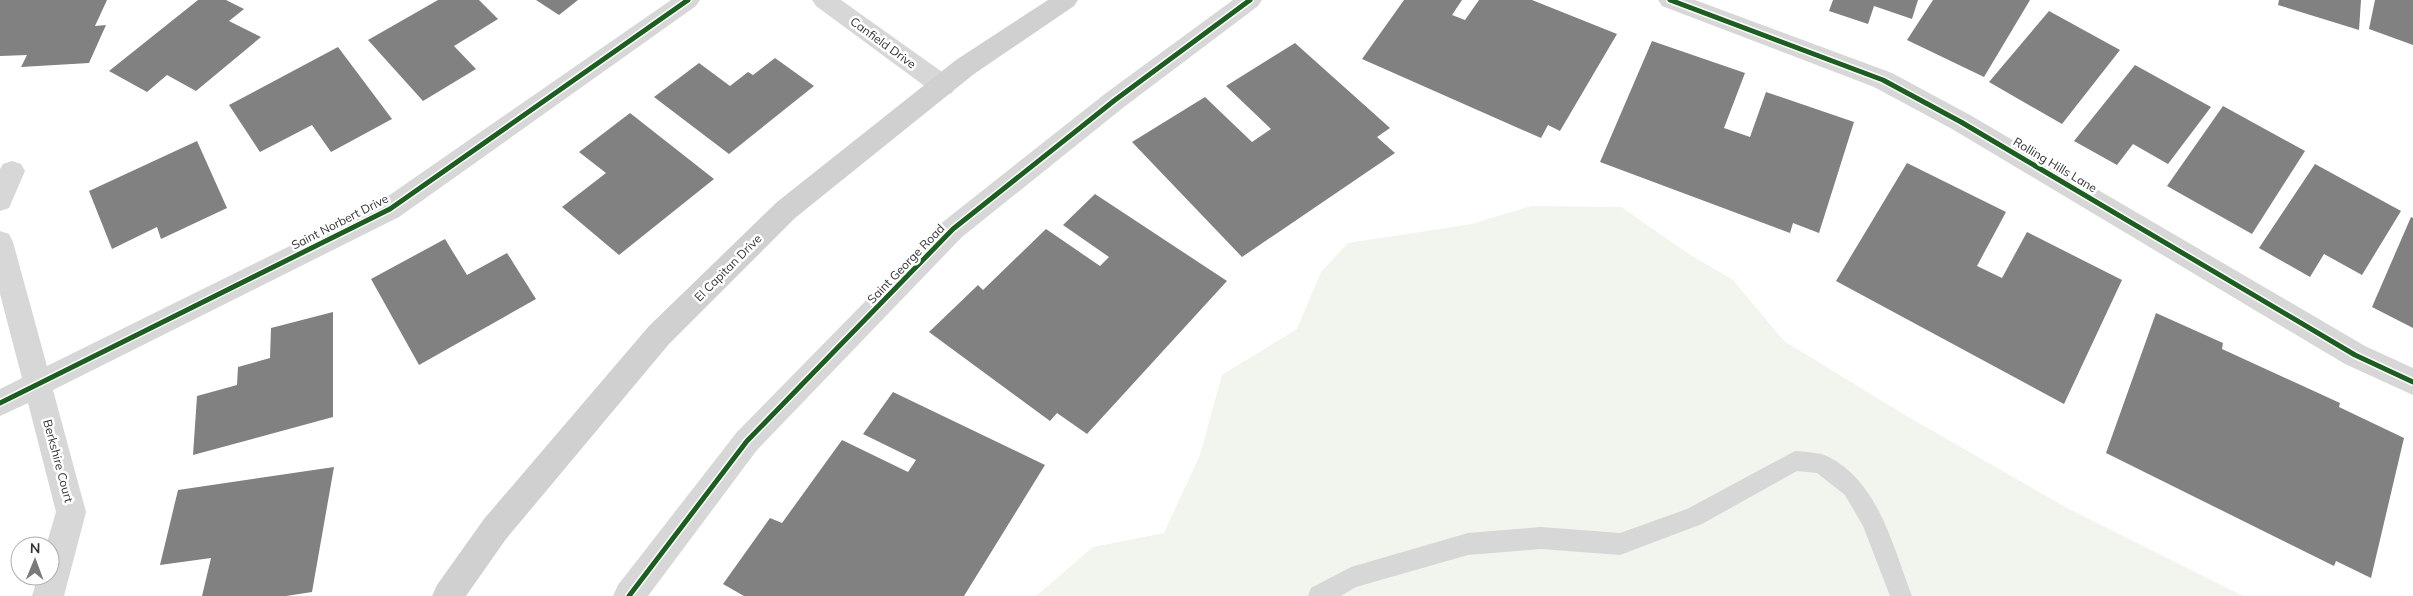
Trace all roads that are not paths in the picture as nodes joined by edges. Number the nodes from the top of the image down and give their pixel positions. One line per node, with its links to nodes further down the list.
1 (688, 0): 11 (street, Saint Norbert Drive)
2 (824, 0): 6 (street, Canfield Drive)
3 (1066, 0): 6 (street, El Capitan Drive)
4 (1250, 0): 15 (street, Saint George Road)
5 (1670, 0): 10 (street, Rolling Hills Lane)
6 (943, 86): 14 (street, El Capitan Drive)
7 (12, 171): 8 (street)
8 (0, 200)
9 (0, 242): 11 (street, Berkshire Court)
10 (2413, 382)
11 (38, 384): 12 (street, Saint Norbert Drive); 13 (street, Berkshire Court)
12 (0, 403)
13 (48, 596)
14 (448, 596)
15 (629, 596)
16 (1319, 596): 17 (lane)
17 (1901, 596)

